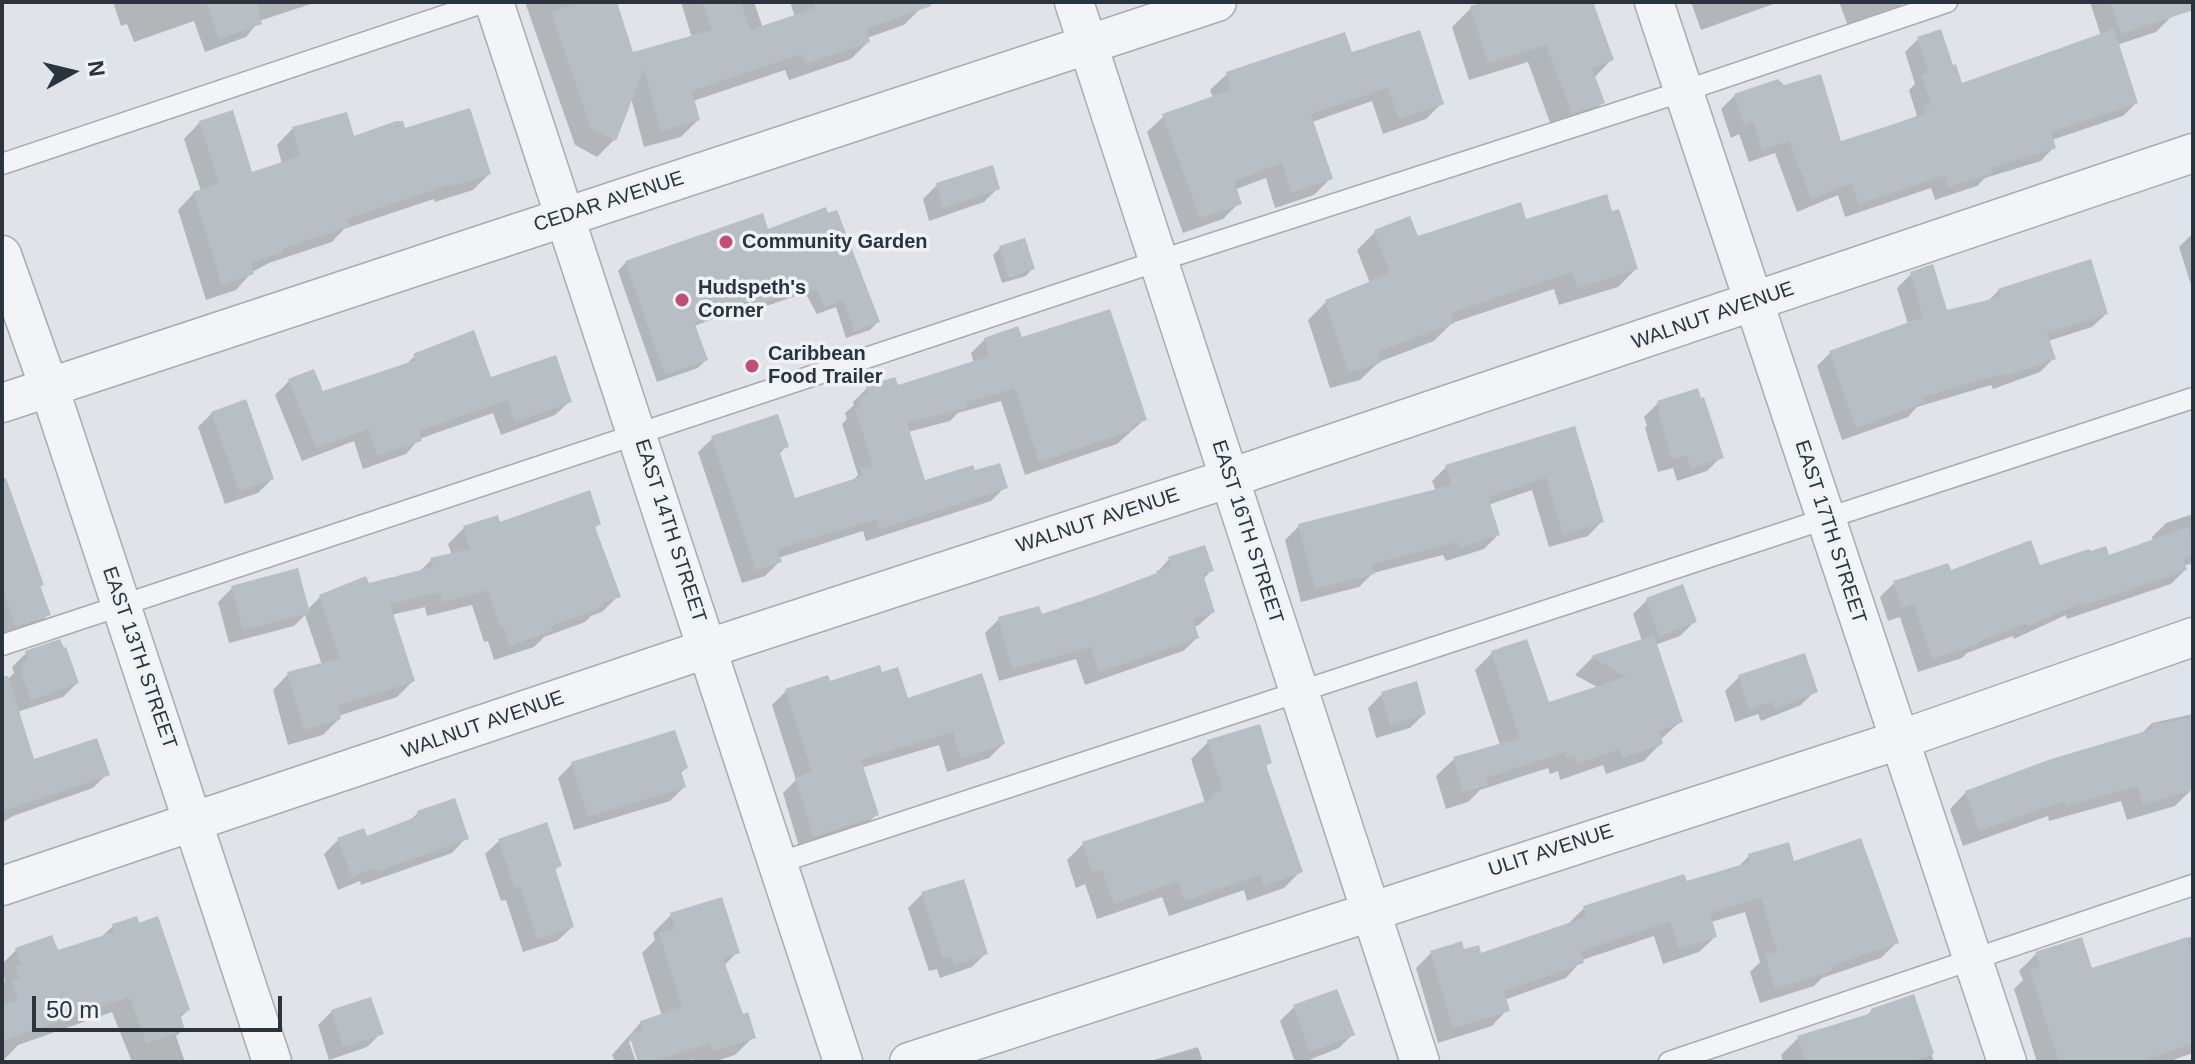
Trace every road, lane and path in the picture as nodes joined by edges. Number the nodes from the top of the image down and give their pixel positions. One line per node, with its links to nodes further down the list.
1 (485, 2): 10 (lane)
2 (494, 2): 11 (street, EAST 14TH STREET)
3 (1074, 2): 7 (street, EAST 16TH STREET)
4 (1217, 2): 7 (street, CEDAR AVENUE)
5 (1654, 2): 8 (street, EAST 17TH STREET)
6 (1947, 2): 8 (lane)
7 (1088, 46): 11 (street, CEDAR AVENUE); 13 (street, EAST 16TH STREET)
8 (1684, 91): 13 (lane); 14 (street, EAST 17TH STREET)
9 (2193, 153): 14 (street, WALNUT AVENUE)
10 (2, 164)
11 (564, 217): 15 (street, CEDAR AVENUE); 18 (street, EAST 14TH STREET)
12 (2, 255): 15 (street, EAST 13TH STREET)
13 (1158, 261): 18 (lane); 19 (street, EAST 16TH STREET)
14 (1754, 302): 19 (street, WALNUT AVENUE); 20 (street, EAST 17TH STREET)
15 (49, 387): 17 (street, CEDAR AVENUE); 21 (street, EAST 13TH STREET)
16 (2193, 398): 20 (lane)
17 (2, 403)
18 (638, 436): 21 (lane); 24 (street, EAST 14TH STREET)
19 (1230, 478): 24 (street, WALNUT AVENUE); 25 (street, EAST 16TH STREET)
20 (1825, 519): 25 (lane); 26 (street, EAST 17TH STREET)
21 (121, 604): 23 (lane); 27 (street, EAST 13TH STREET)
22 (2193, 637): 26 (street, ULIT AVENUE)
23 (2, 645)
24 (709, 648): 27 (street, WALNUT AVENUE); 28 (street, EAST 14TH STREET)
25 (1300, 692): 28 (lane); 31 (street, EAST 16TH STREET)
26 (1899, 740): 31 (street, ULIT AVENUE); 32 (street, EAST 17TH STREET)
27 (194, 822): 30 (street, WALNUT AVENUE); 33 (street, EAST 13TH STREET)
28 (778, 863): 34 (street, EAST 14TH STREET)
29 (2193, 885): 32 (lane)
30 (2, 886)
31 (1370, 910): 35 (street, ULIT AVENUE); 36 (street, EAST 16TH STREET)
32 (1972, 960): 37 (lane); 38 (street, EAST 17TH STREET)
33 (272, 1062)
34 (843, 1062)
35 (909, 1062)
36 (1420, 1062)
37 (1669, 1062)
38 (2007, 1062)

